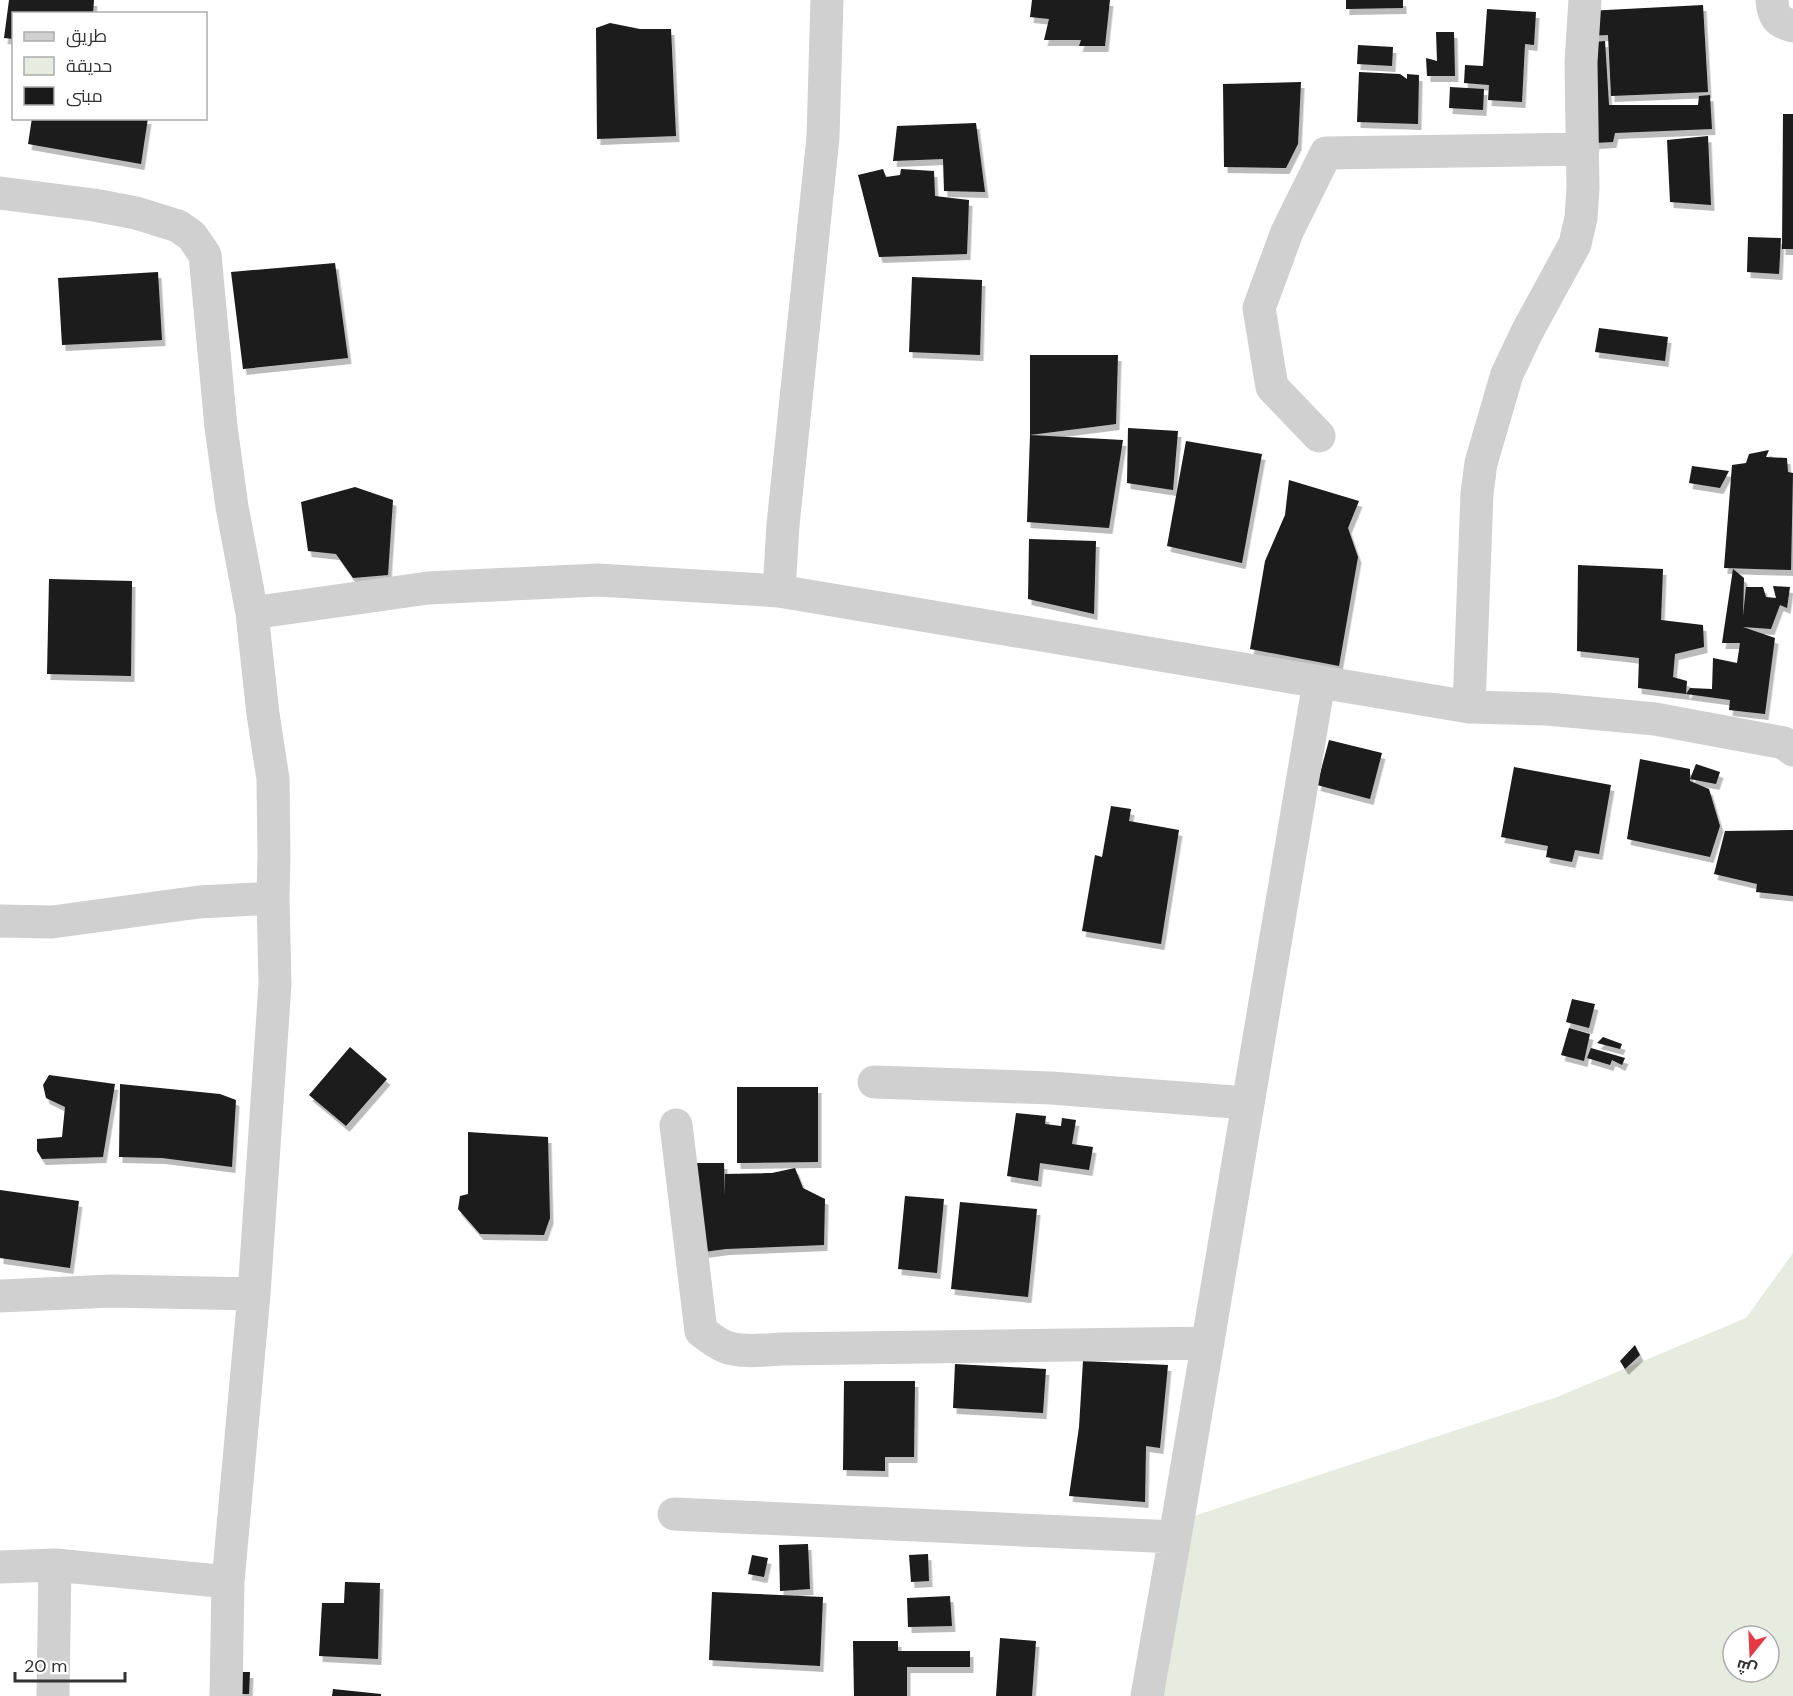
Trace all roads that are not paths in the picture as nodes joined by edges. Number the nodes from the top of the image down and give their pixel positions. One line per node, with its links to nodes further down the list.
1 (827, 0): 8 (street)
2 (1585, 0): 5 (street)
3 (1772, 0): 4 (street)
4 (1793, 26)
5 (1583, 149): 7 (street); 11 (street)
6 (0, 193): 9 (street)
7 (1319, 436)
8 (779, 591): 9 (street); 10 (street)
9 (252, 614): 13 (street)
10 (1320, 682): 11 (street); 16 (street)
11 (1469, 707): 12 (street)
12 (1793, 750)
13 (273, 898): 14 (street); 18 (street)
14 (0, 921)
15 (874, 1082): 16 (street)
16 (1247, 1103): 20 (street)
17 (676, 1125): 20 (street)
18 (254, 1294): 19 (street); 25 (street)
19 (0, 1296)
20 (1208, 1343): 22 (street)
21 (674, 1514): 22 (street)
22 (1175, 1537): 28 (street)
23 (55, 1565): 24 (street); 25 (street); 26 (street)
24 (0, 1567)
25 (228, 1582): 27 (street)
26 (52, 1696)
27 (226, 1696)
28 (1147, 1696)

